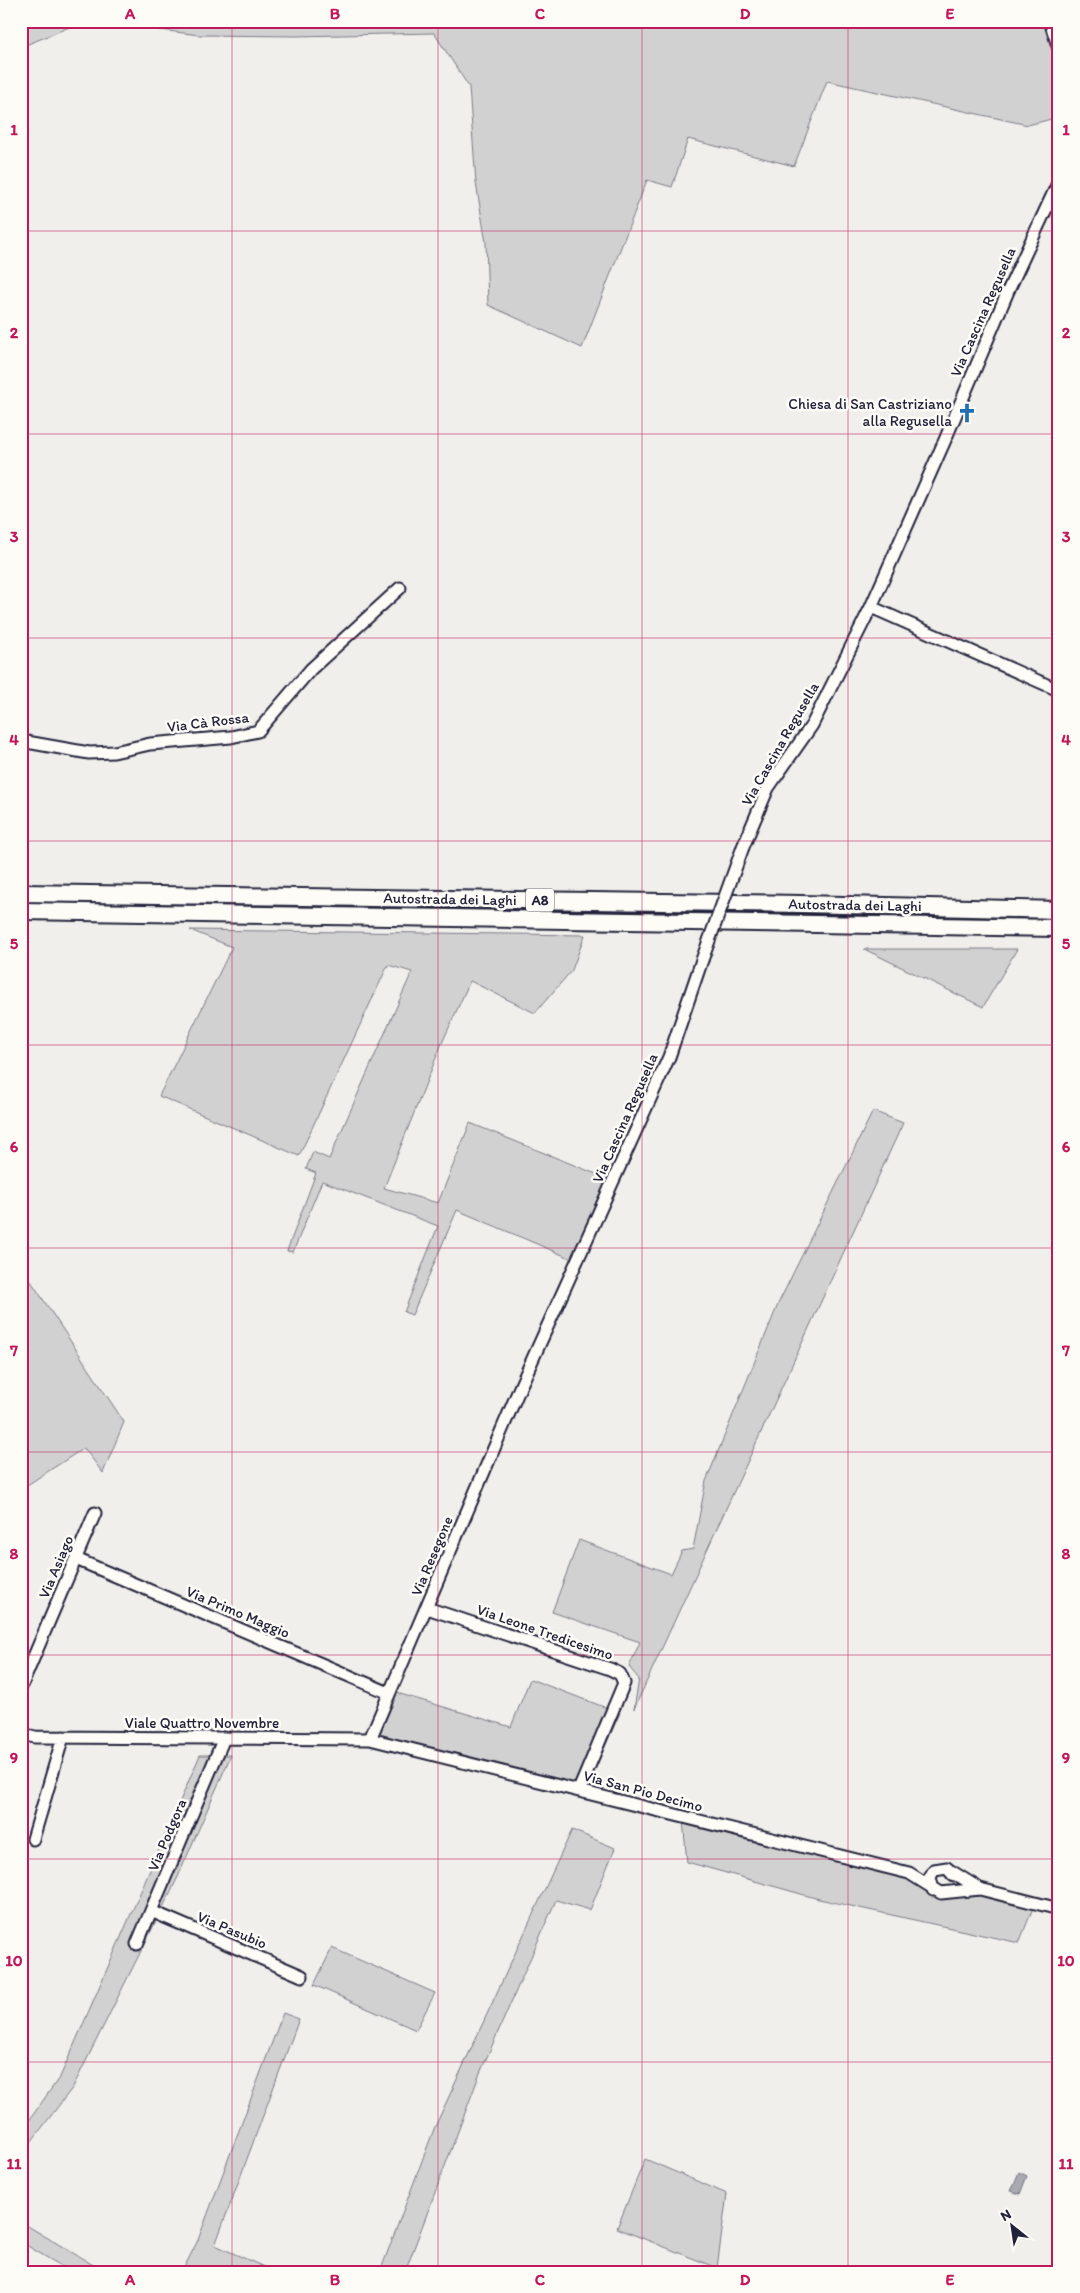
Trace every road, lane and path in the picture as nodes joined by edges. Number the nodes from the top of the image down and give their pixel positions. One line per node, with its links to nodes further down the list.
1 (1050, 21): 2 (street)
2 (1059, 49)
3 (1059, 181): 5 (street, Via Cascina Regusella)
4 (400, 588): 7 (street, Via Cà Rossa)
5 (871, 607): 6 (street); 12 (street, Via Cascina Regusella, bridge)
6 (1056, 689)
7 (21, 741)
8 (21, 893): 9 (highway, Autostrada dei Laghi / A8)
9 (1059, 910)
10 (21, 911): 11 (highway, Autostrada dei Laghi / A8)
11 (1059, 928)
12 (521, 1384): 15 (street, Via Resegone)
13 (95, 1513): 14 (street, Via Asiago)
14 (76, 1559): 16 (street, Via Asiago); 17 (street, Via Primo Maggio)
15 (427, 1608): 17 (street, Via Resegone); 24 (street, Via Leone Tredicesimo)
16 (21, 1687)
17 (389, 1692): 22 (street, Via Resegone)
18 (21, 1734): 19 (street, Viale Quattro Novembre)
19 (35, 1737): 20 (street, Viale Quattro Novembre); 23 (street, Viale Quattro Novembre)
20 (63, 1737): 21 (street, Viale Quattro Novembre); 25 (street)
21 (224, 1738): 22 (street, Viale Quattro Novembre); 33 (street, Via Podgora)
22 (370, 1739): 24 (street, Via San Pio Decimo)
23 (21, 1741)
24 (579, 1790): 28 (street, Via San Pio Decimo)
25 (33, 1839)
26 (938, 1868): 27 (street, Via San Pio Decimo); 28 (street, Via San Pio Decimo); 30 (street)
27 (951, 1871): 29 (street, Via San Pio Decimo); 31 (street)
28 (909, 1873): 30 (street, Via San Pio Decimo)
29 (980, 1889): 31 (street, Via San Pio Decimo); 32 (street, Via San Pio Decimo)
30 (933, 1890): 31 (street, Via San Pio Decimo)
31 (945, 1893)
32 (1059, 1909)
33 (151, 1911): 34 (street, Via Podgora); 35 (street, Via Pasubio)
34 (137, 1944)
35 (302, 1976)

